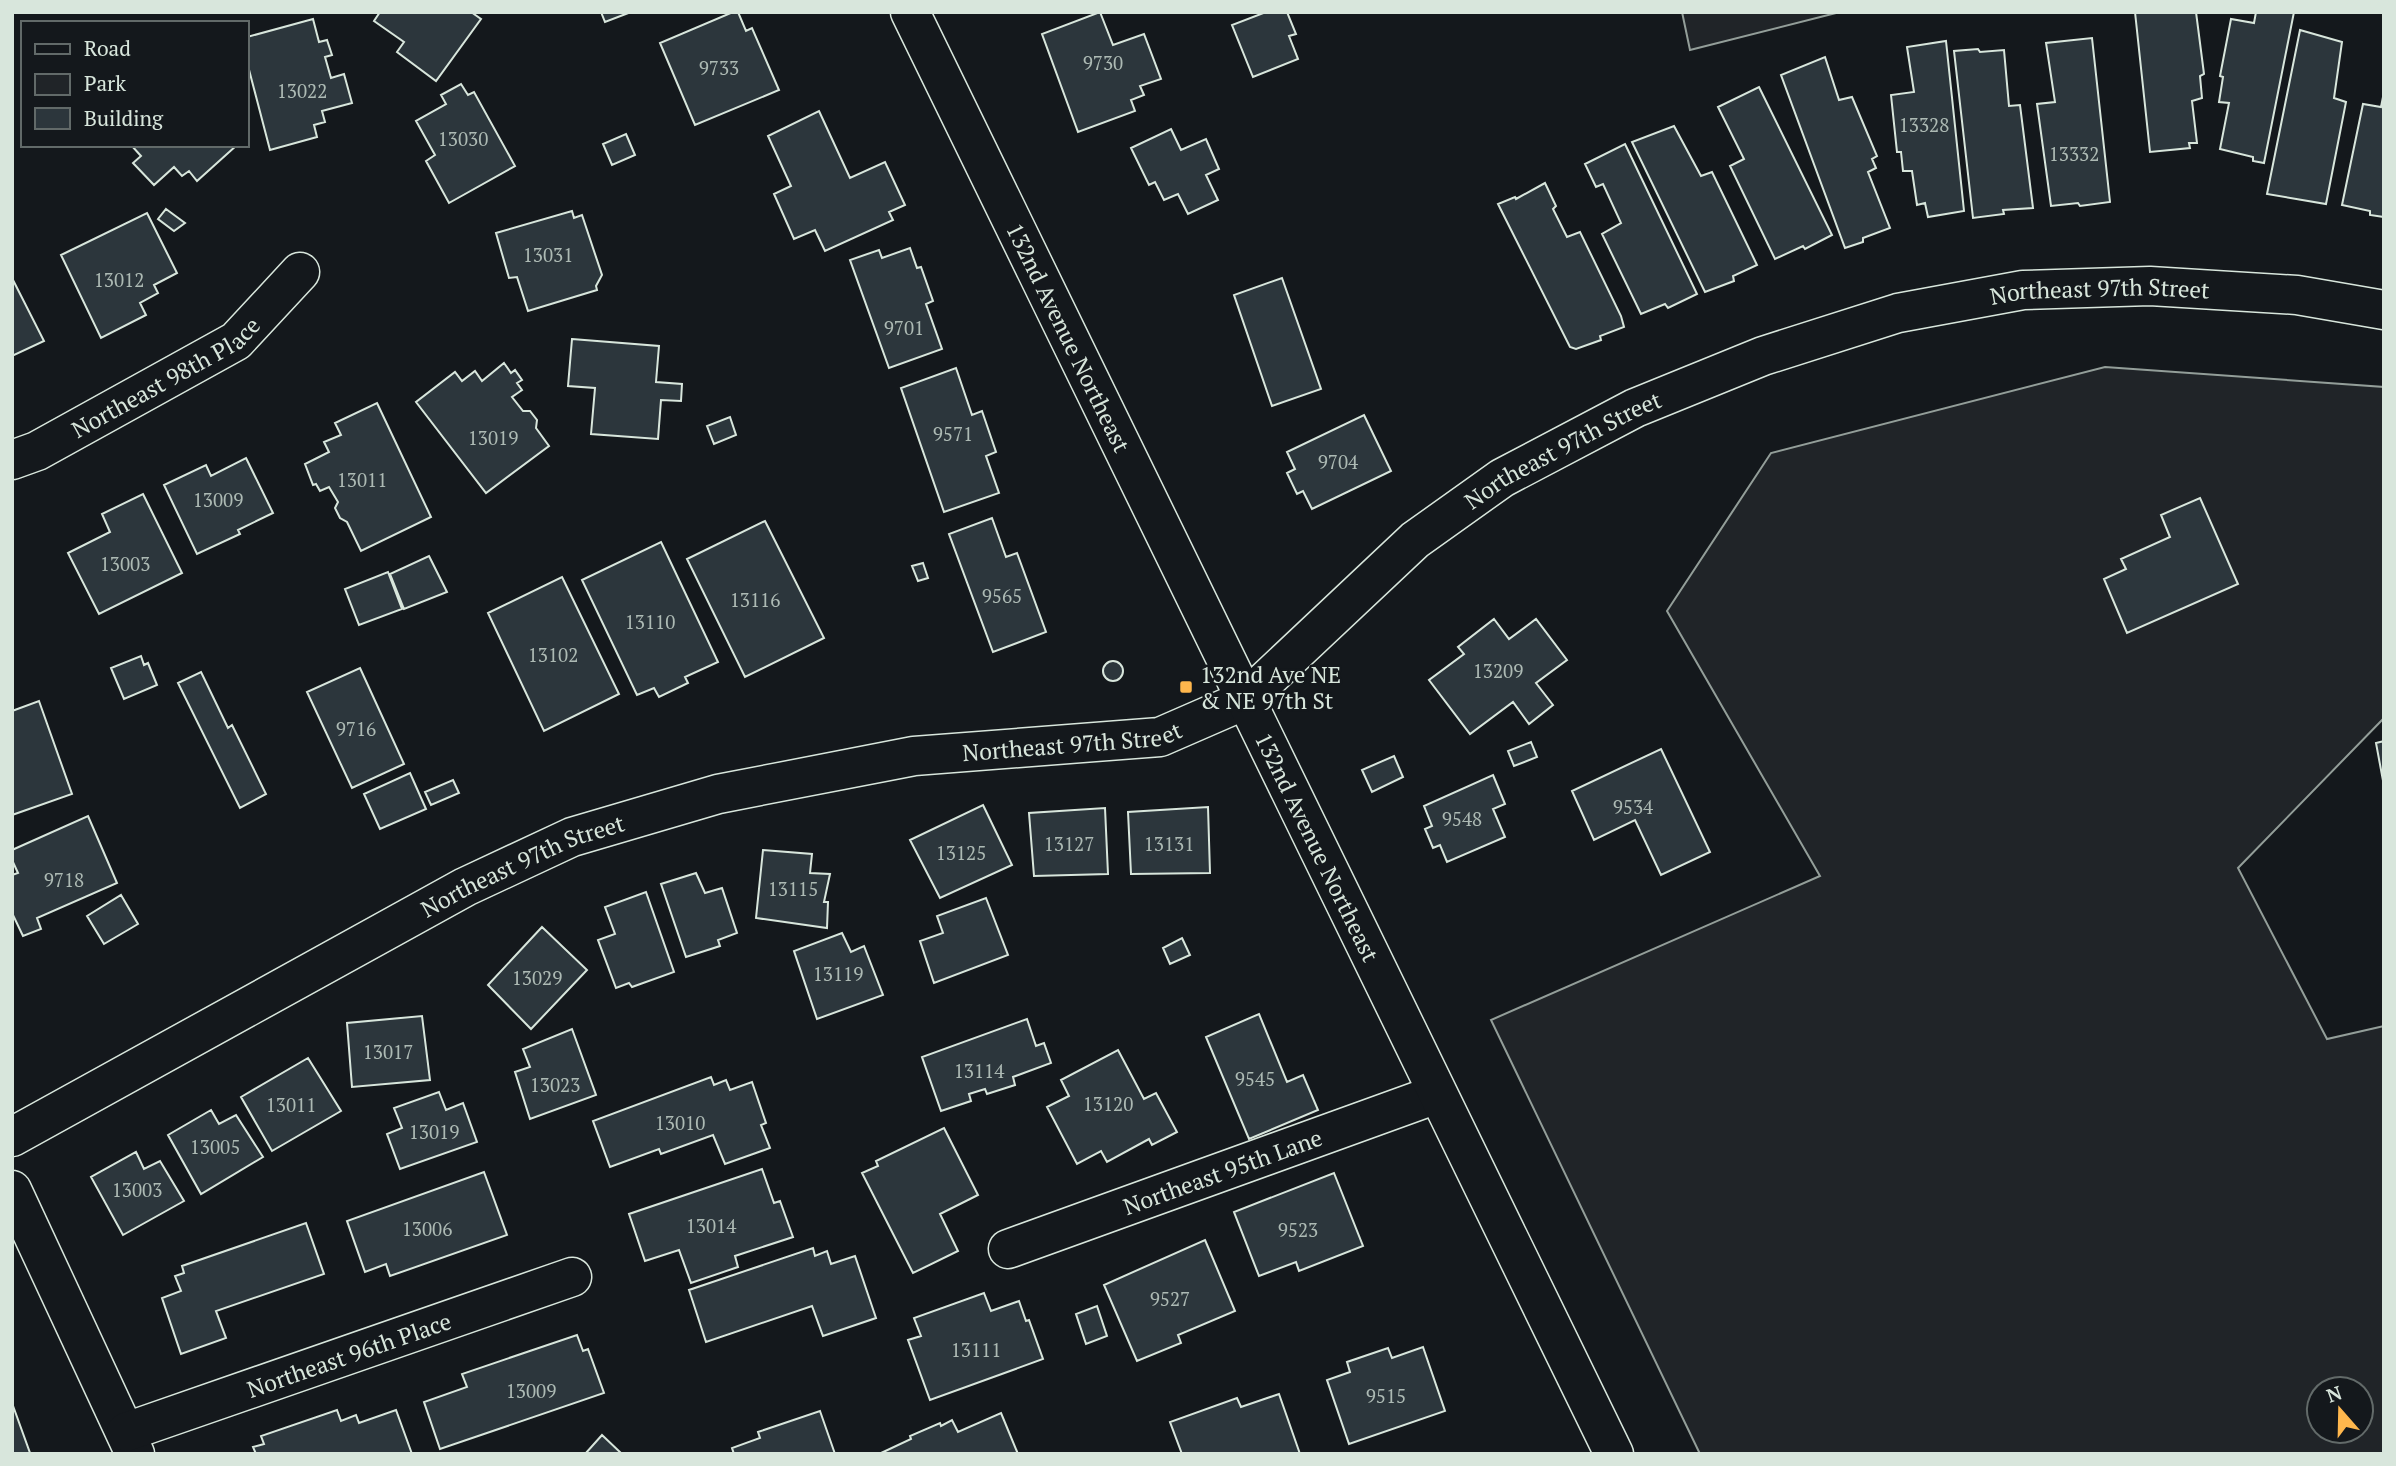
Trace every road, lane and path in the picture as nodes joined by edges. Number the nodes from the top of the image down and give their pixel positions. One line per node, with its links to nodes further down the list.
1 (910, 12): 5 (street, 132nd Avenue Northeast)
2 (300, 272): 4 (street, Northeast 98th Place)
3 (2384, 310): 5 (street, Northeast 97th Street)
4 (12, 460)
5 (1245, 700): 6 (street, 132nd Avenue Northeast); 7 (street, Northeast 97th Street)
6 (1437, 1094): 9 (street, Northeast 95th Lane); 12 (street, 132nd Avenue Northeast)
7 (12, 1137)
8 (12, 1190): 11 (street)
9 (1008, 1249)
10 (572, 1277): 11 (street, Northeast 96th Place)
11 (130, 1443)
12 (1614, 1454)

